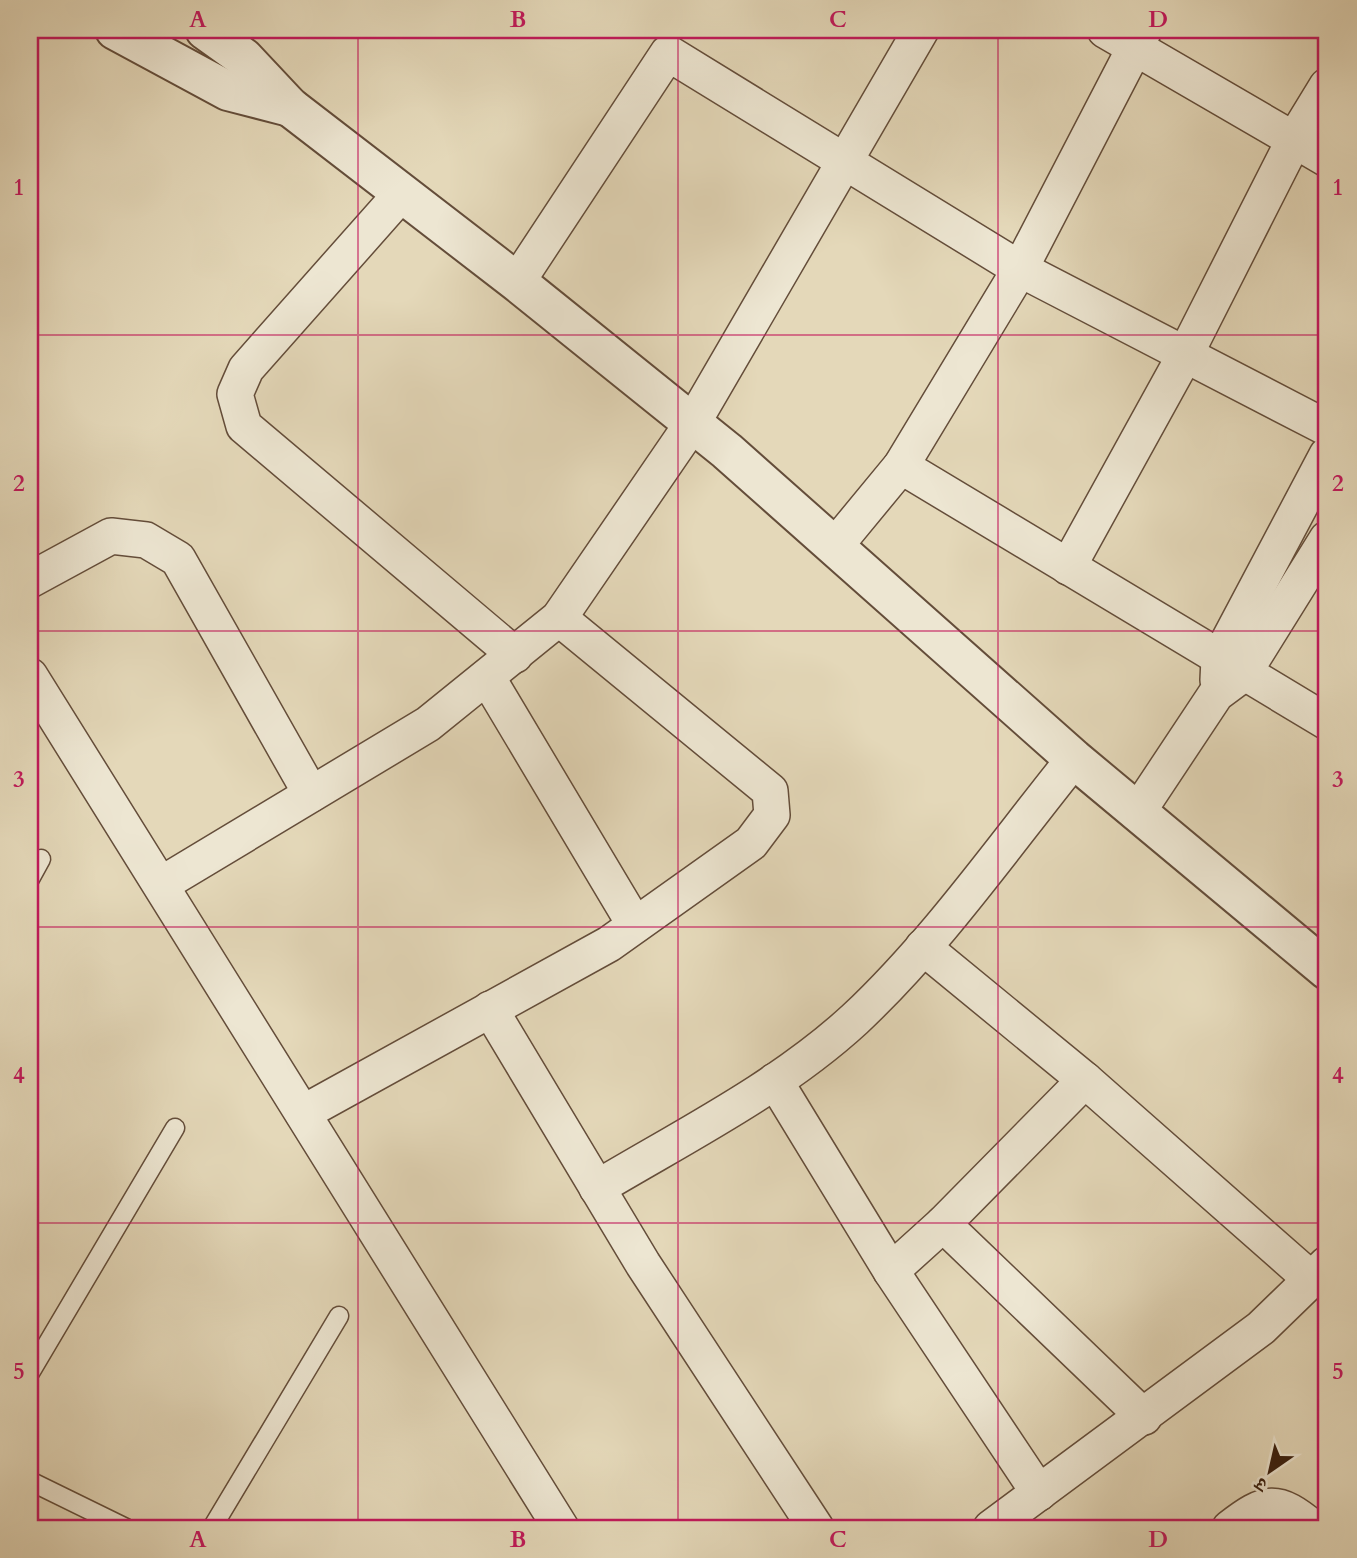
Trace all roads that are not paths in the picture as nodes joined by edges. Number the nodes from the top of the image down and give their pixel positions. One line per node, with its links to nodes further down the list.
1 (115, 30): 7 (street)
2 (205, 30): 7 (street)
3 (921, 30): 10 (street)
4 (1128, 35): 8 (street); 12 (street)
5 (675, 42): 10 (street); 13 (street)
6 (1327, 86): 8 (street)
7 (290, 107): 11 (street)
8 (1294, 140): 9 (street); 14 (street)
9 (1327, 159)
10 (845, 163): 12 (street); 15 (street)
11 (401, 194): 13 (street); 24 (street)
12 (1020, 269): 14 (street); 18 (street)
13 (517, 282): 15 (street)
14 (1185, 355): 16 (street); 21 (street)
15 (692, 424): 20 (street); 23 (street)
16 (1327, 428)
17 (1327, 455): 25 (street)
18 (901, 466): 20 (street); 21 (street)
19 (1327, 539): 25 (street)
20 (835, 546): 29 (street)
21 (1068, 567): 25 (street)
22 (30, 579): 30 (street)
23 (559, 618): 24 (street); 35 (street)
24 (515, 655): 27 (street)
25 (1226, 676): 28 (street); 31 (street)
26 (30, 677): 34 (street)
27 (487, 677): 30 (street); 35 (street)
28 (1327, 722)
29 (1074, 759): 31 (street); 36 (street)
30 (311, 794): 34 (street)
31 (1137, 813): 37 (street)
32 (41, 859): 33 (lane)
33 (30, 878)
34 (162, 884): 41 (street)
35 (635, 925): 38 (street)
36 (923, 947): 39 (street); 40 (street)
37 (1327, 970)
38 (490, 1009): 41 (street); 43 (street)
39 (1085, 1080): 44 (street); 46 (street)
40 (775, 1081): 43 (street); 45 (street)
41 (303, 1113): 54 (street)
42 (175, 1128): 48 (lane)
43 (597, 1188): 55 (street)
44 (943, 1224): 45 (street); 49 (street)
45 (891, 1271): 51 (street)
46 (1320, 1272): 49 (street)
47 (339, 1316): 53 (lane)
48 (30, 1373)
49 (1144, 1417): 51 (street)
50 (30, 1481): 52 (lane)
51 (1039, 1493): 56 (street)
52 (126, 1528)
53 (212, 1528)
54 (561, 1528)
55 (816, 1528)
56 (991, 1528)
57 (1230, 1528): 58 (street)
58 (1313, 1528)

